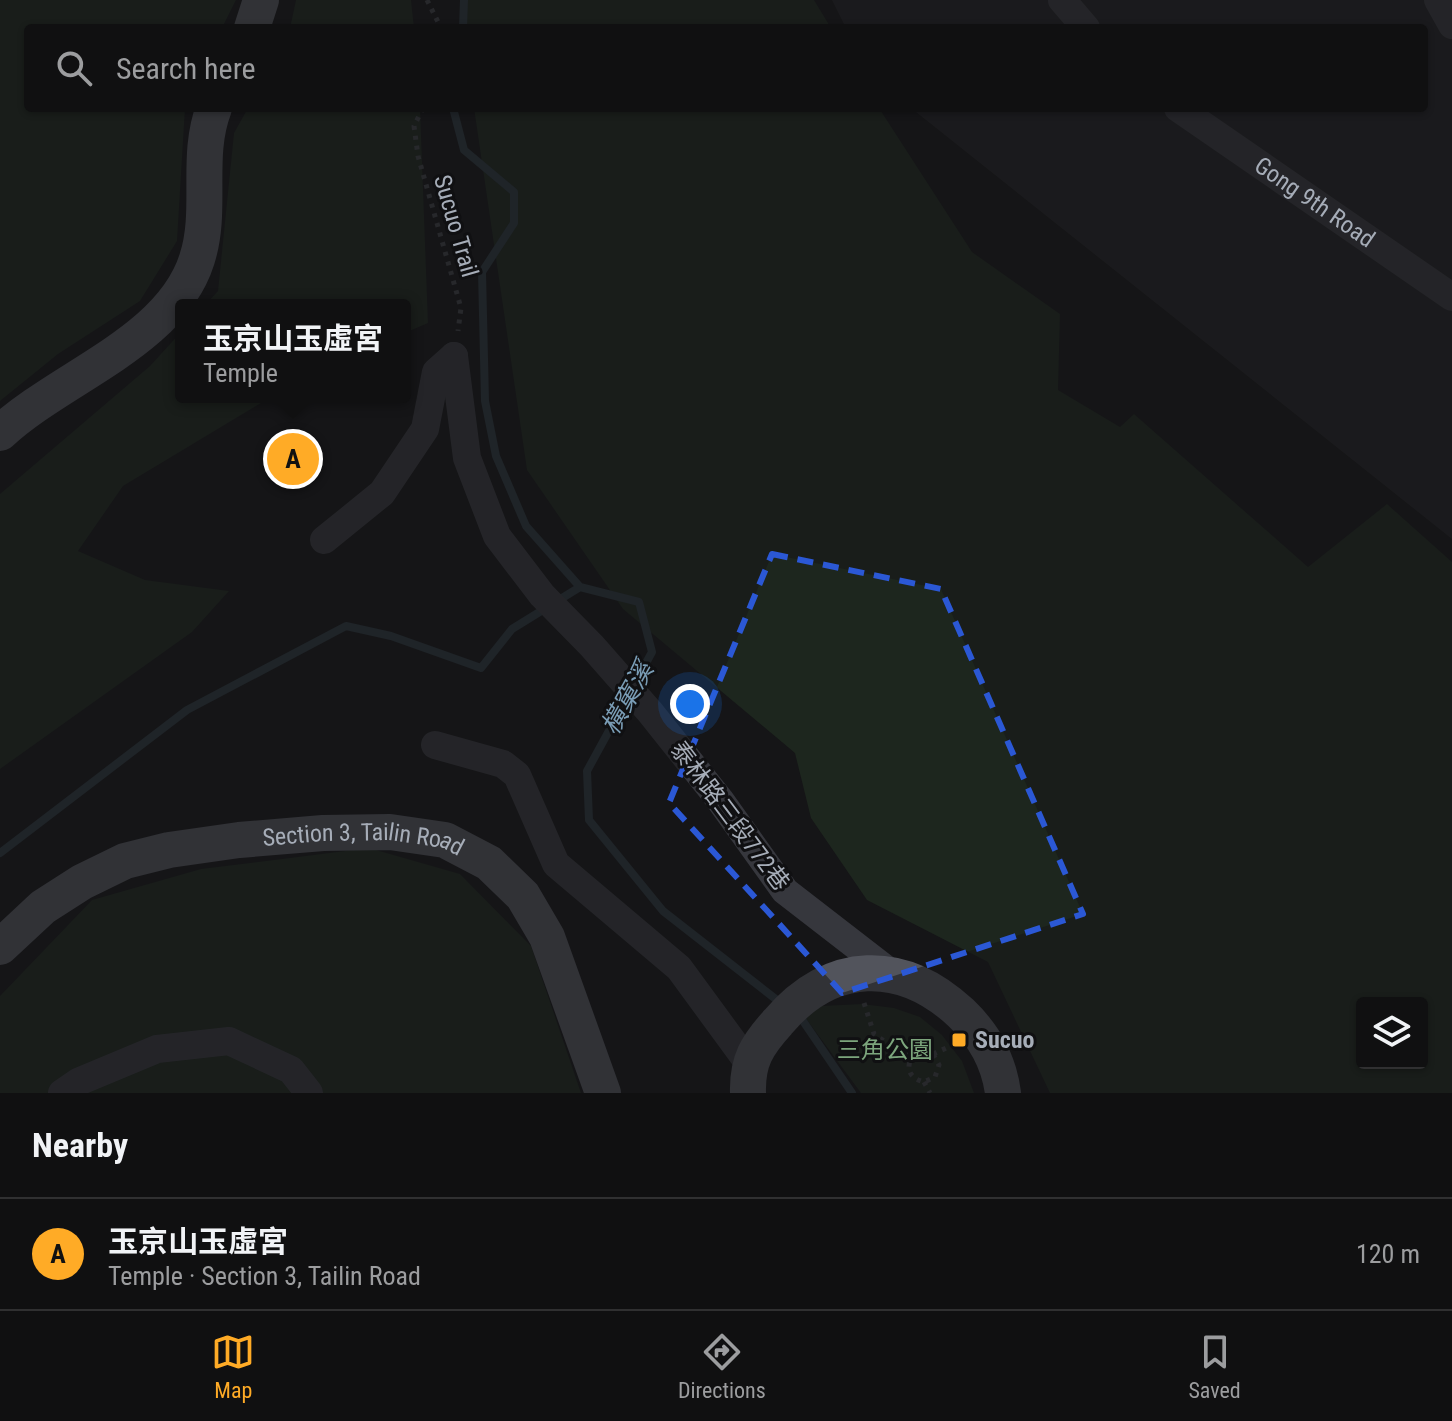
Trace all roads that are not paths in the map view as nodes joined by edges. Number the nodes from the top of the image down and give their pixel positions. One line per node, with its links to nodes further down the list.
1 (261, 0): 4 (main road)
2 (1062, 0): 5 (street)
3 (1438, 0): 6 (street)
4 (253, 24)
5 (1083, 24)
6 (1452, 25)
7 (213, 112): 10 (main road)
8 (1184, 112): 9 (street, Gong 9th Road)
9 (1452, 297)
10 (178, 299)
11 (175, 302): 12 (main road)
12 (0, 433)
13 (324, 540): 16 (street, 泰林路三段772巷)
14 (435, 745): 17 (street)
15 (0, 947): 20 (main road, Section 3, Tailin Road)
16 (874, 973): 17 (main road); 21 (main road)
17 (753, 1066)
18 (62, 1093): 19 (street)
19 (309, 1093)
20 (603, 1093)
21 (1003, 1093)

